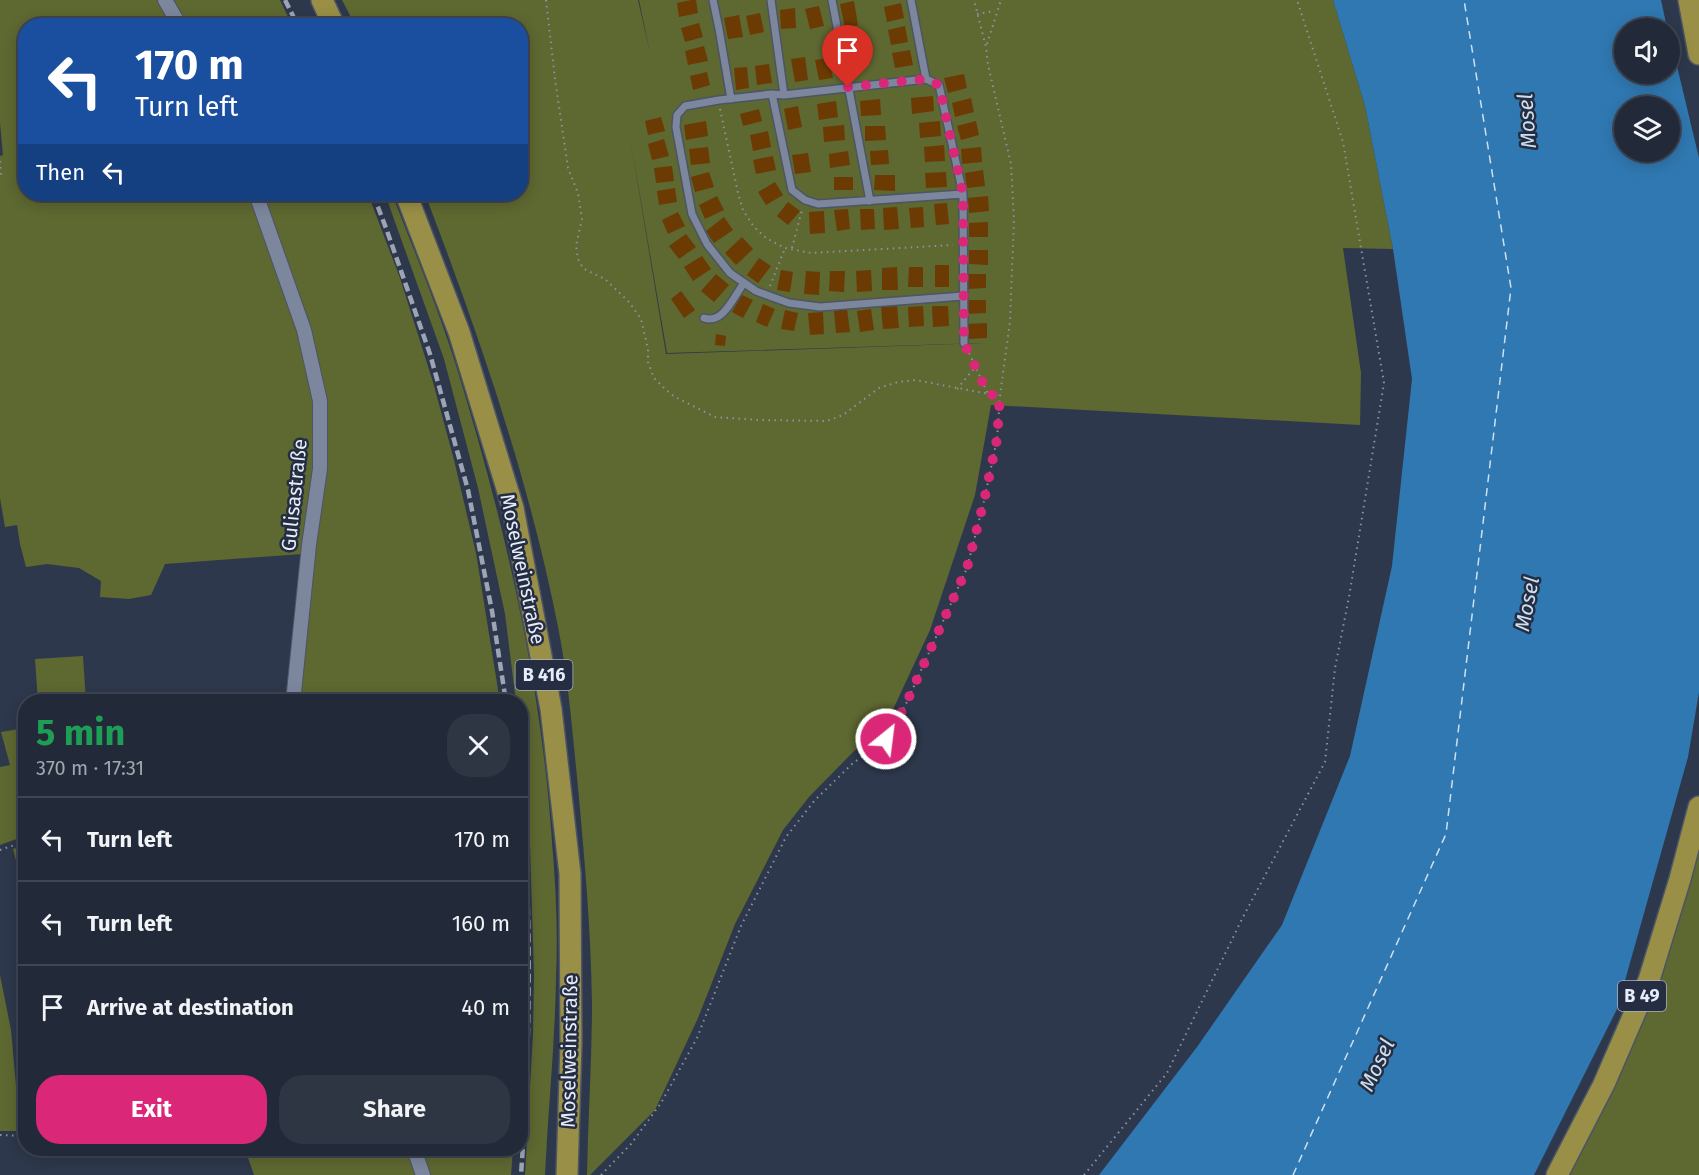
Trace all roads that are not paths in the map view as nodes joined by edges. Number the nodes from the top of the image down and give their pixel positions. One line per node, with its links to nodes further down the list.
1 (165, 0): 8 (street)
2 (322, 0): 9 (main road)
3 (713, 0): 15 (lane)
4 (771, 0): 14 (lane)
5 (832, 0): 12 (lane)
6 (911, 0): 11 (lane)
7 (1689, 0): 10 (main road)
8 (175, 18)
9 (330, 18)
10 (1699, 54)
11 (926, 79): 12 (lane); 16 (lane)
12 (848, 87): 14 (lane); 19 (lane)
13 (772, 94): 14 (lane); 15 (lane); 19 (lane)
14 (784, 95)
15 (731, 99): 20 (lane)
16 (963, 194): 19 (lane); 21 (lane)
17 (258, 201): 24 (street, Gulisastraße)
18 (409, 201): 28 (main road, Moselweinstraße / B 416)
19 (870, 201)
20 (744, 283): 21 (lane); 22 (lane)
21 (963, 296): 23 (lane)
22 (704, 318)
23 (964, 343)
24 (294, 694)
25 (1699, 807): 29 (main road, B 49)
26 (416, 1156): 27 (street)
27 (423, 1175)
28 (567, 1175)
29 (1557, 1175)

